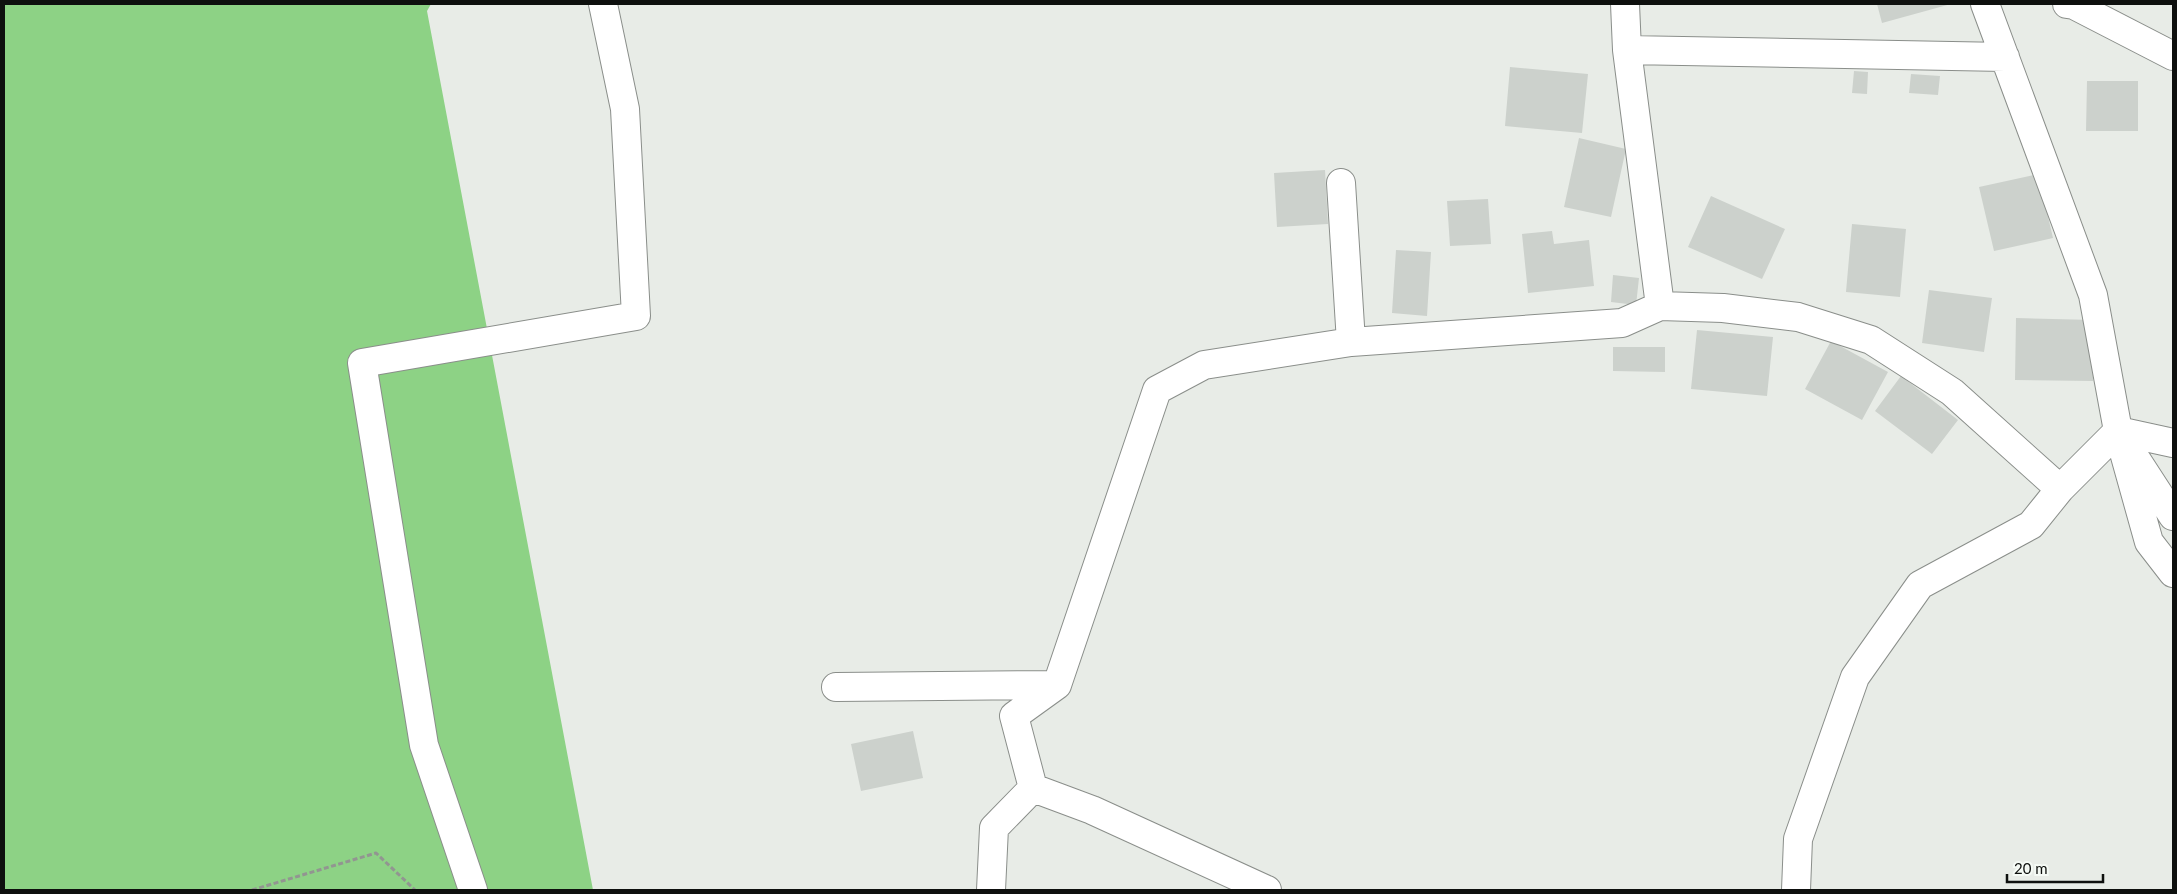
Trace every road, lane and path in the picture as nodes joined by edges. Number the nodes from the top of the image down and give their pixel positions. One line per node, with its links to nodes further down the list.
1 (603, 4): 21 (street)
2 (1624, 4): 5 (street)
3 (1985, 4): 7 (street)
4 (2067, 4): 6 (street)
5 (1627, 50): 7 (street); 9 (street)
6 (2173, 56)
7 (2005, 57): 11 (street)
8 (1340, 183): 10 (street)
9 (1660, 306): 10 (street); 13 (street)
10 (1351, 342): 16 (street)
11 (2118, 431): 12 (street); 13 (street); 14 (street); 15 (street)
12 (2173, 442)
13 (2060, 489): 24 (street)
14 (2173, 516)
15 (2173, 573)
16 (1057, 685): 17 (street); 18 (street)
17 (836, 687)
18 (1034, 788): 22 (street); 23 (street)
19 (252, 890): 20 (path)
20 (415, 890)
21 (473, 890)
22 (990, 890)
23 (1267, 890)
24 (1796, 890)

